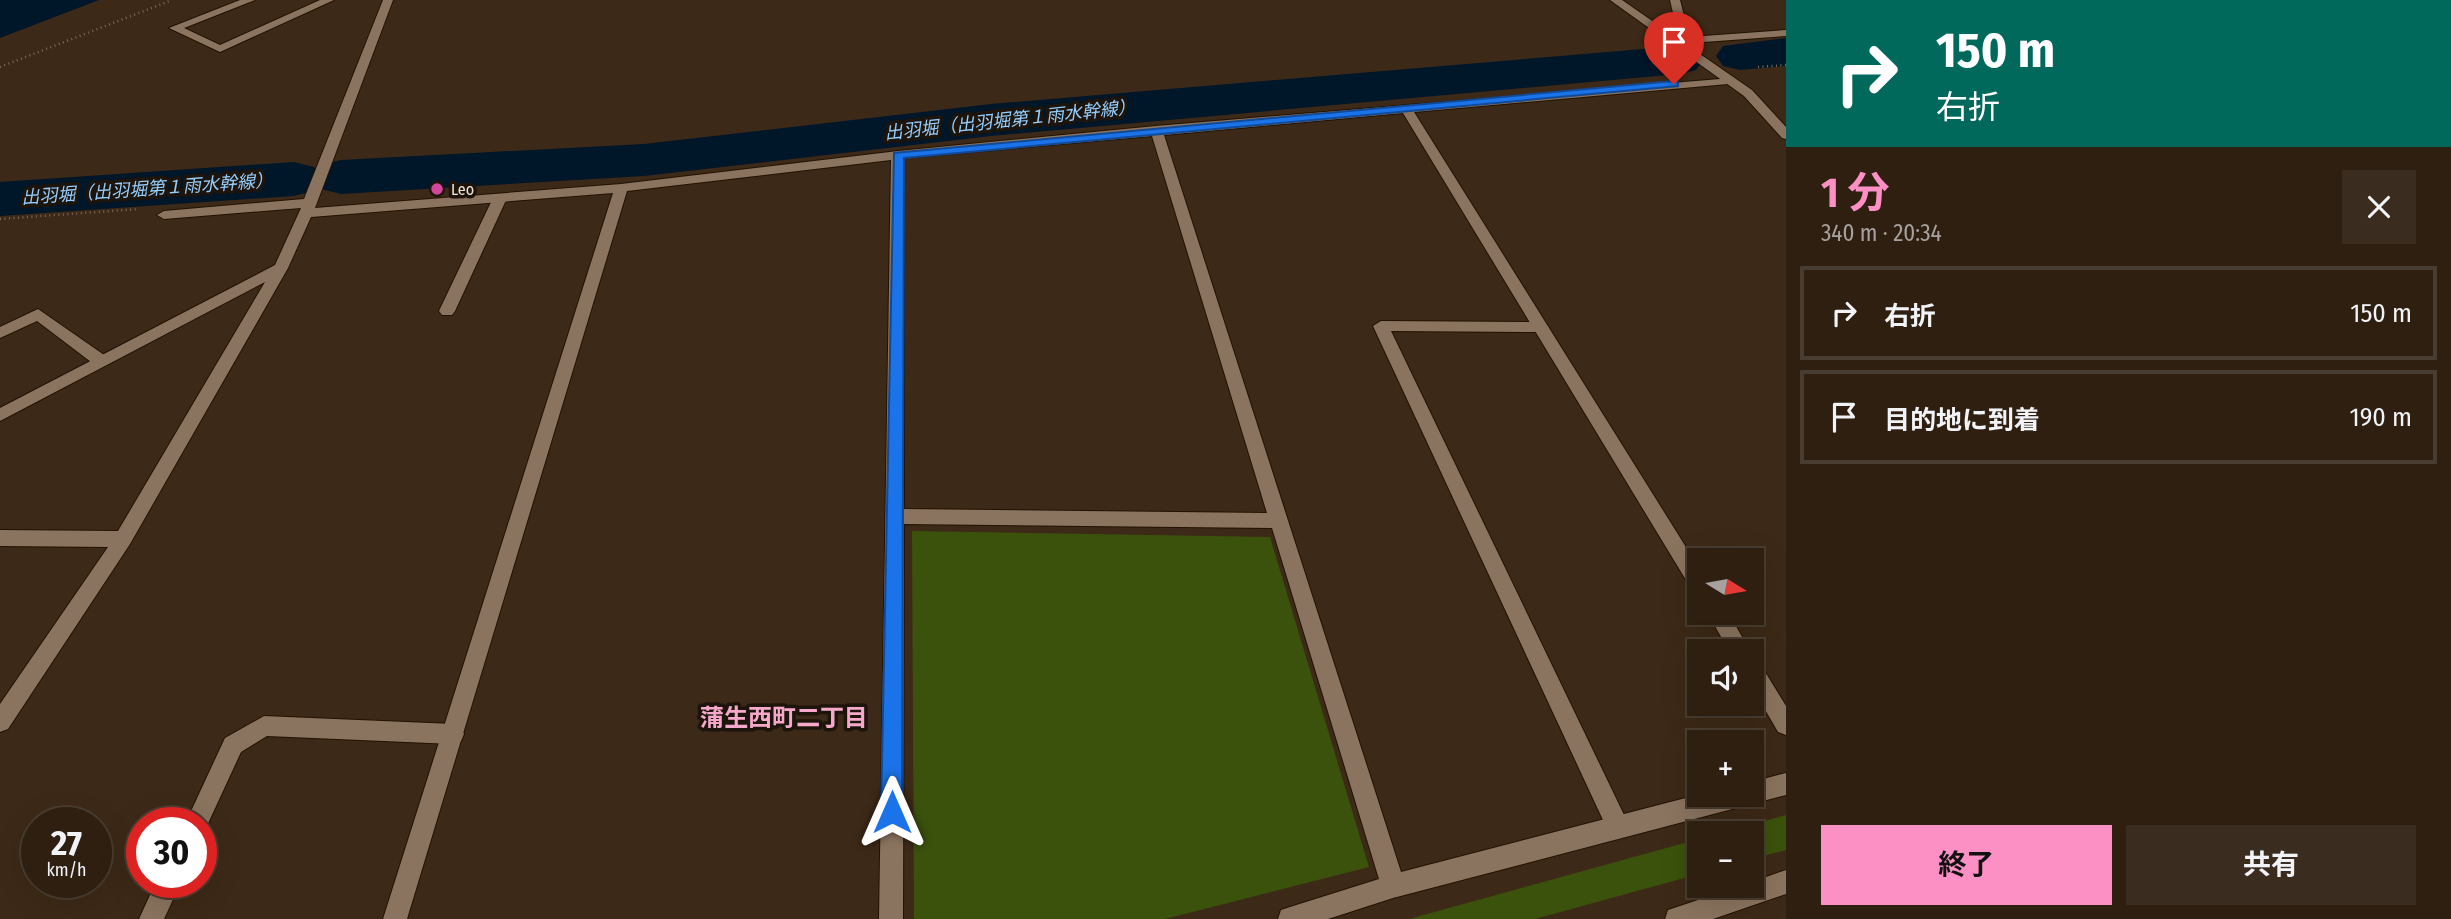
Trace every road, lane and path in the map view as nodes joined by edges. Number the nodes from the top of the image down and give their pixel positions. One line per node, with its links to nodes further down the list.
1 (172, 0): 9 (path)
2 (250, 0): 3 (street)
3 (329, 0)
4 (388, 0): 17 (street)
5 (1615, 0): 8 (street)
6 (1675, 0): 8 (street)
7 (1786, 33): 8 (street)
8 (1674, 39): 10 (street)
9 (0, 67)
10 (1728, 80): 11 (street); 13 (street)
11 (1405, 107): 12 (street); 21 (street)
12 (1156, 130): 14 (street); 26 (street)
13 (1786, 135)
14 (898, 155): 15 (street); 25 (street)
15 (621, 188): 16 (street); 33 (street)
16 (500, 198): 17 (street); 20 (street)
17 (310, 204): 18 (street); 19 (street)
18 (164, 215)
19 (281, 268): 23 (street); 28 (street)
20 (447, 311)
21 (1541, 327): 29 (street); 38 (street)
22 (0, 334): 23 (street)
23 (101, 361): 24 (street)
24 (0, 415)
25 (894, 516): 26 (street); 44 (street)
26 (1279, 522): 40 (street)
27 (0, 538): 28 (street)
28 (123, 539): 31 (street)
29 (1687, 564)
30 (1764, 689): 32 (street)
31 (0, 722)
32 (1786, 725)
33 (453, 734): 36 (street); 43 (street)
34 (1786, 784): 35 (street)
35 (1764, 790)
36 (204, 807)
37 (1696, 807): 38 (street)
38 (1619, 827): 40 (street)
39 (1786, 882): 46 (street)
40 (1393, 886): 45 (street)
41 (161, 898): 42 (street)
42 (151, 919)
43 (395, 919)
44 (891, 919)
45 (1290, 919)
46 (1676, 919)

